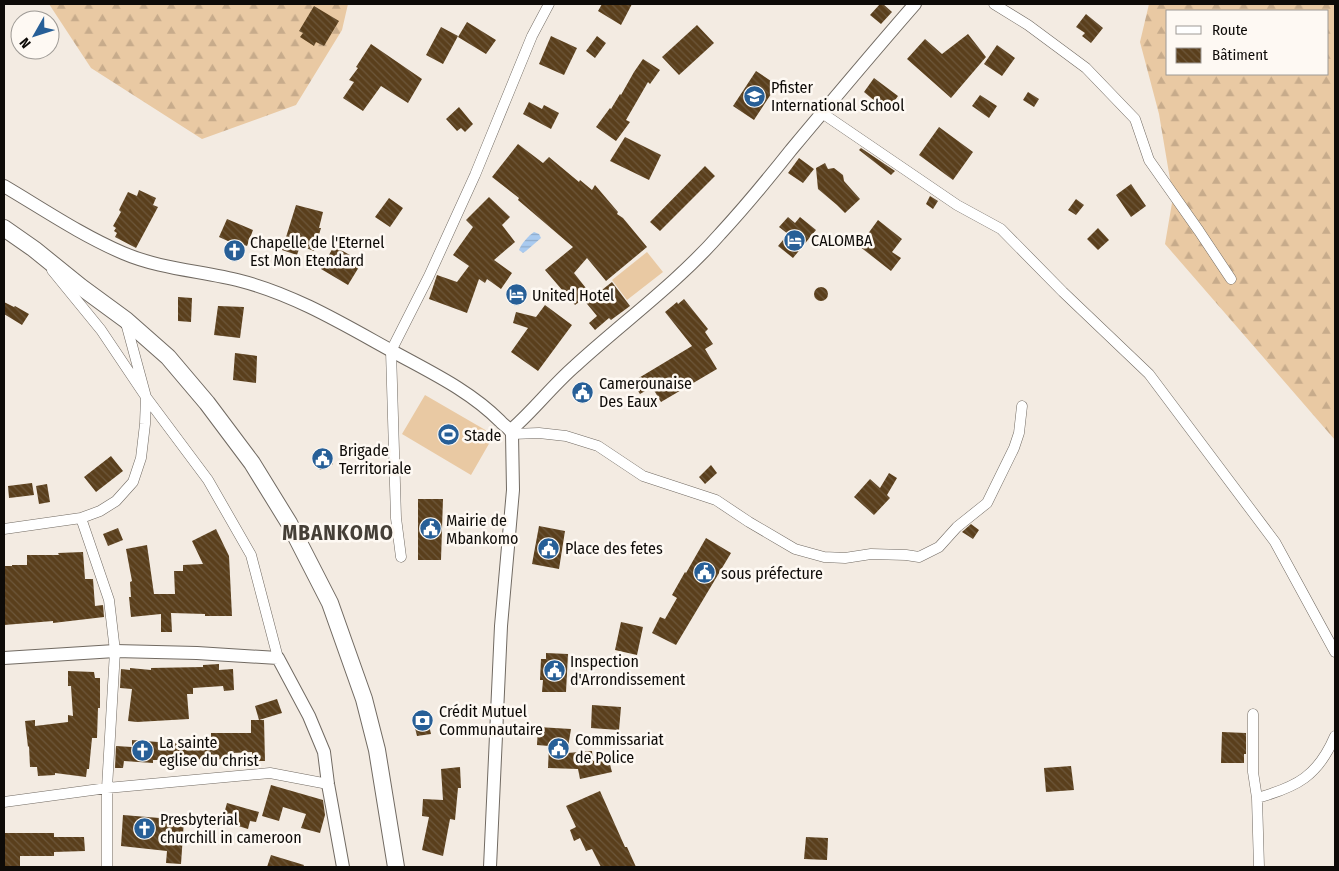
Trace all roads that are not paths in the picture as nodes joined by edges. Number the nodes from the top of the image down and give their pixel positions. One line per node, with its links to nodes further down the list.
1 (550, 4): 10 (street)
2 (915, 4): 4 (street)
3 (994, 4): 8 (street)
4 (822, 113): 13 (street); 18 (street)
5 (4, 186): 10 (street)
6 (4, 228): 7 (highway)
7 (34, 248): 9 (highway); 11 (street)
8 (1231, 279)
9 (126, 320): 11 (street); 29 (highway)
10 (391, 350): 13 (street); 16 (street)
11 (146, 397): 14 (street); 20 (street)
12 (1022, 406): 13 (street)
13 (512, 432): 30 (street)
14 (81, 518): 15 (street); 17 (street)
15 (4, 529)
16 (401, 557)
17 (115, 650): 19 (street); 20 (street); 24 (street)
18 (1335, 652)
19 (4, 658)
20 (278, 658): 23 (street)
21 (1253, 714): 25 (street)
22 (1335, 736): 25 (street)
23 (328, 784): 24 (street); 28 (street)
24 (106, 788): 26 (street); 27 (street)
25 (1256, 798): 31 (street)
26 (4, 802)
27 (107, 867)
28 (343, 867)
29 (396, 867)
30 (490, 867)
31 (1259, 867)

